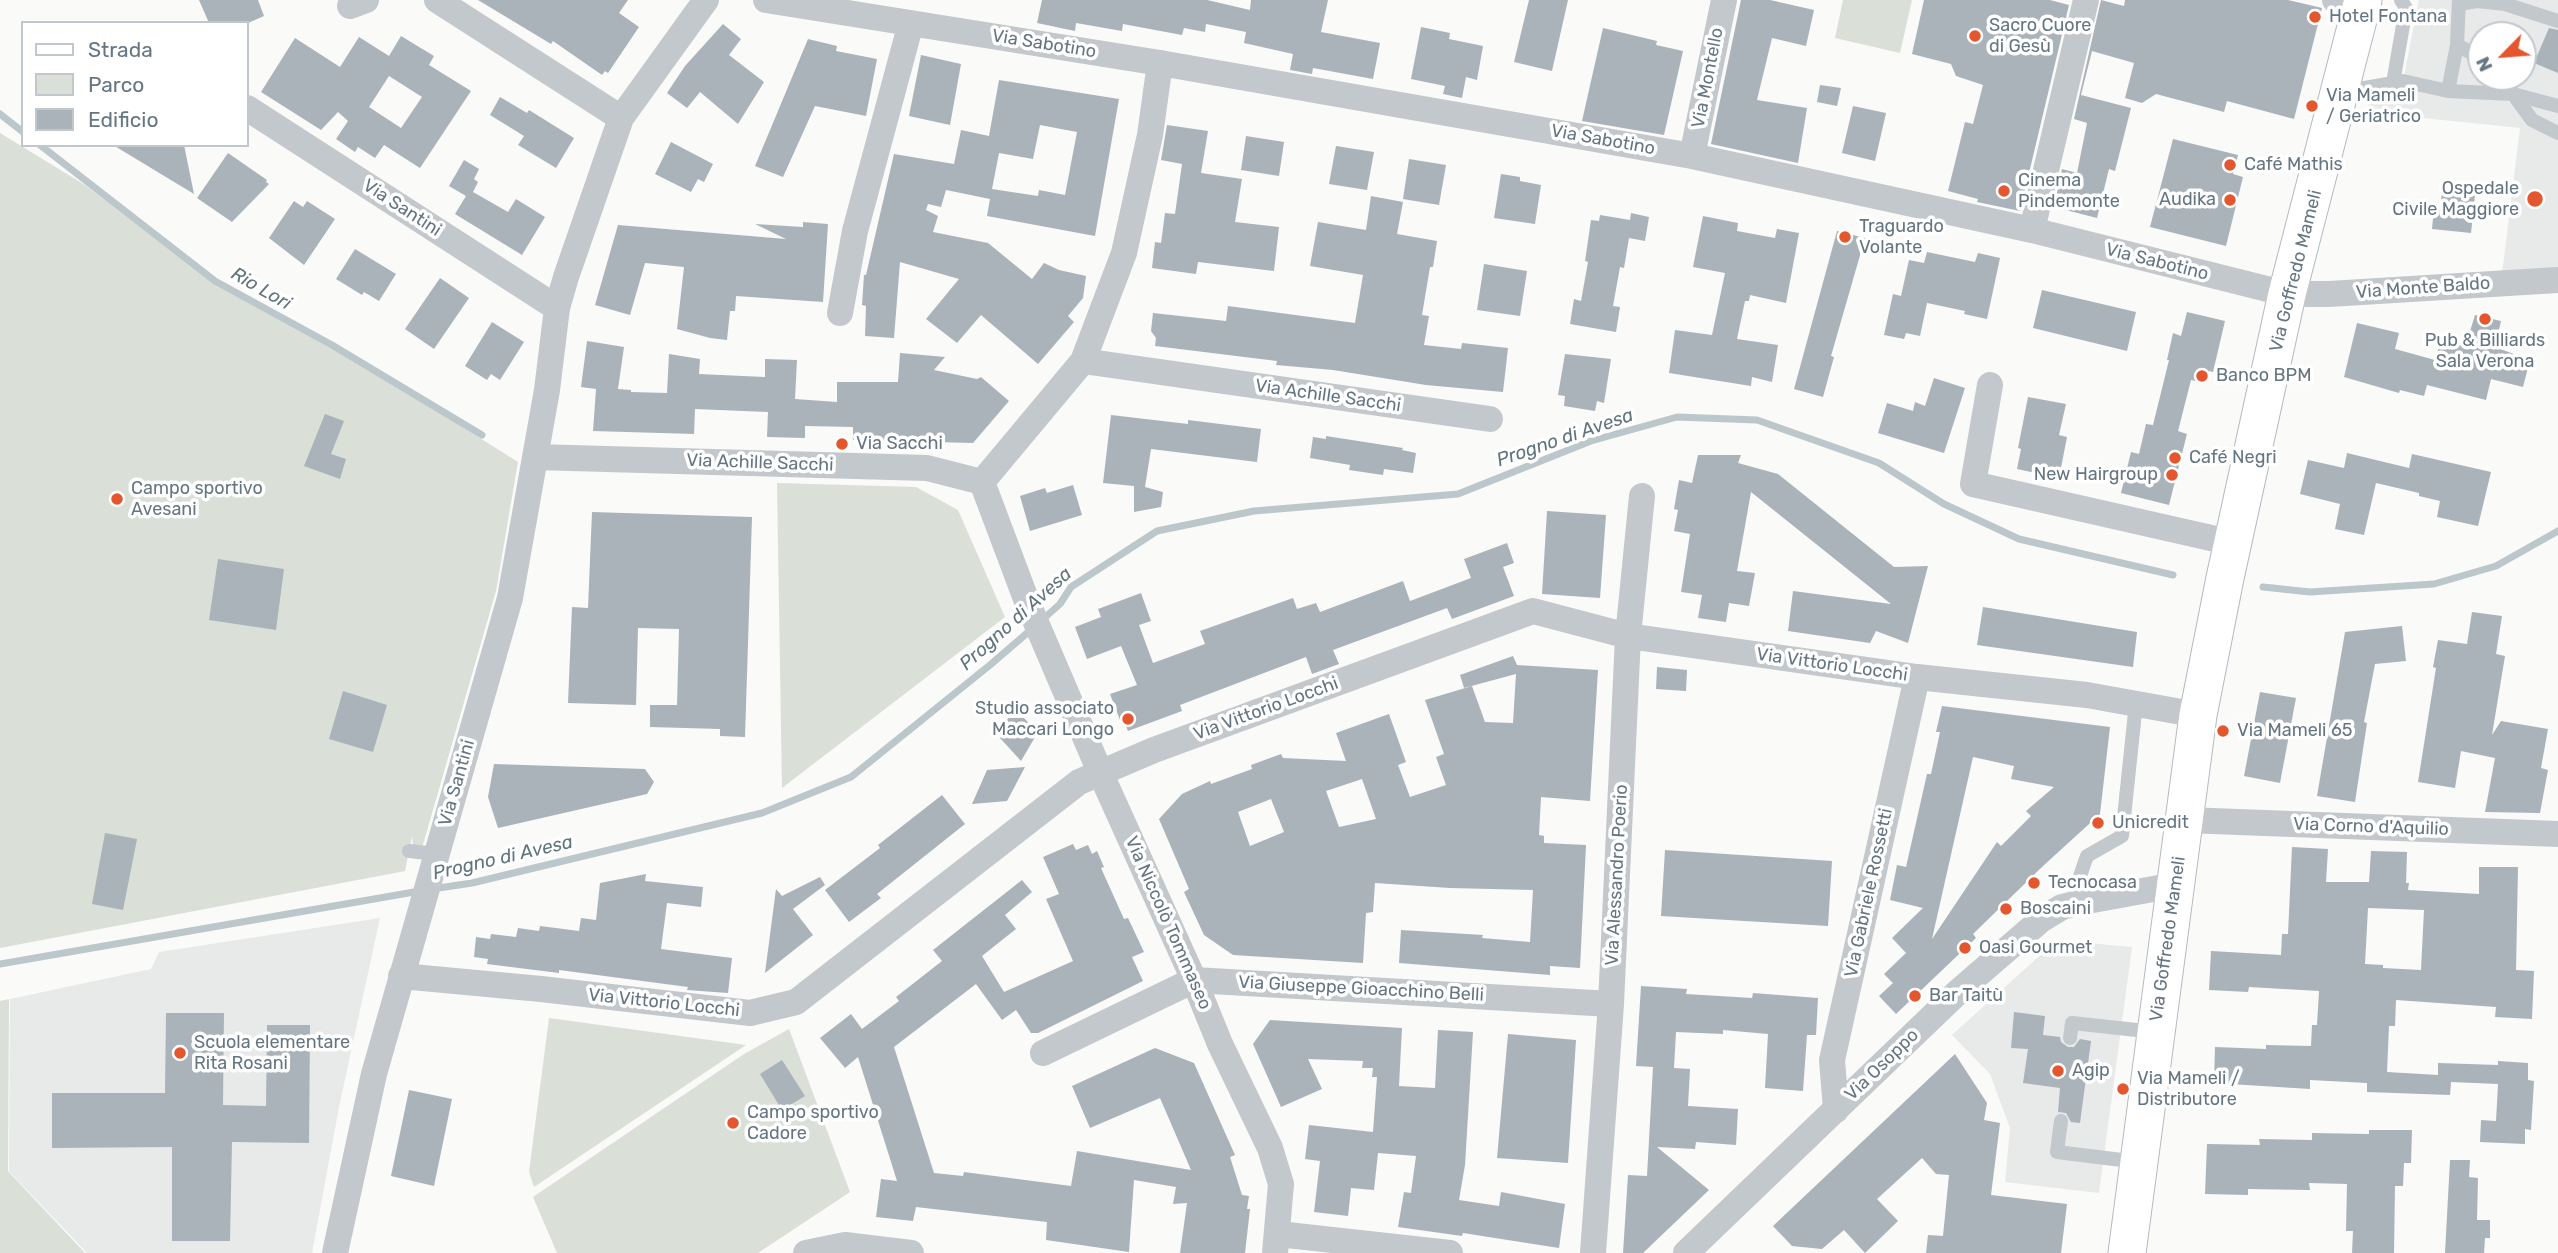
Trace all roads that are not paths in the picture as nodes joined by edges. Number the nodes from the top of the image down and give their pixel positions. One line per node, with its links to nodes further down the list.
1 (437, 0): 21 (street)
2 (706, 0): 21 (street, Via Santini)
3 (766, 0): 10 (street, Via Sabotino)
4 (1724, 0): 23 (street, Via Montello)
5 (2086, 0): 24 (street)
6 (2401, 0): 14 (lane)
7 (2353, 2): 17 (main road, Via Goffredo Mameli)
8 (2459, 2): 9 (lane); 11 (lane)
9 (2558, 21)
10 (911, 23): 13 (street, Via Sabotino); 28 (street)
11 (2457, 44): 12 (lane); 15 (lane)
12 (2467, 50)
13 (1160, 63): 23 (street, Via Sabotino); 29 (street)
14 (2393, 83): 15 (lane); 17 (lane)
15 (2448, 91): 18 (lane)
16 (2511, 91): 18 (lane)
17 (2341, 92): 26 (main road, Via Goffredo Mameli)
18 (2513, 94): 19 (lane); 22 (lane)
19 (2558, 106)
20 (248, 109): 27 (street, Via Santini)
21 (621, 118): 27 (street, Via Santini)
22 (2558, 133)
23 (1692, 156): 24 (street, Via Sabotino)
24 (2032, 230): 26 (street, Via Sabotino)
25 (2558, 280): 26 (street, Via Monte Baldo)
26 (2287, 294): 35 (main road, Via Goffredo Mameli)
27 (557, 308): 32 (street, Via Santini)
28 (840, 313)
29 (1083, 361): 31 (street, Via Achille Sacchi); 33 (street)
30 (1990, 385): 35 (street)
31 (1490, 419)
32 (535, 457): 33 (street, Via Achille Sacchi); 44 (street, Via Santini)
33 (982, 482): 40 (street, Via Niccolò Tommaseo)
34 (1642, 496): 36 (street, Via Alessandro Poerio)
35 (2233, 543): 39 (main road, Via Goffredo Mameli)
36 (1628, 636): 37 (street, Via Vittorio Locchi); 40 (street, Via Vittorio Locchi); 49 (street, Via Alessandro Poerio)
37 (1917, 677): 38 (street, Via Vittorio Locchi); 53 (street, Via Gabriele Rossetti)
38 (2136, 703): 39 (street, Via Vittorio Locchi); 46 (lane)
39 (2197, 715): 41 (main road, Via Goffredo Mameli)
40 (1090, 777): 47 (street, Via Vittorio Locchi); 48 (street, Via Niccolò Tommaseo)
41 (2185, 820): 42 (street, Via Corno d'Aquilio); 45 (main road, Via Goffredo Mameli)
42 (2558, 834)
43 (409, 851): 44 (lane)
44 (435, 859): 47 (street, Via Santini)
45 (2175, 885): 46 (street, Via Osoppo); 50 (main road, Via Goffredo Mameli)
46 (2082, 902): 53 (street, Via Osoppo)
47 (401, 976): 57 (street, Via Santini)
48 (1194, 980): 49 (street, Via Giuseppe Gioacchino Belli); 52 (street, Via Giuseppe Gioacchino Belli); 56 (street, Via Niccolò Tommaseo)
49 (1611, 1004): 61 (street, Via Alessandro Poerio)
50 (2156, 1032): 51 (lane); 55 (main road, Via Goffredo Mameli)
51 (2070, 1038)
52 (1043, 1053)
53 (1836, 1110): 62 (street, Via Osoppo)
54 (2061, 1121): 55 (lane)
55 (2139, 1162): 63 (main road, Via Goffredo Mameli)
56 (1276, 1244): 60 (street)
57 (335, 1253)
58 (806, 1253): 59 (street)
59 (911, 1253)
60 (1450, 1253)
61 (1593, 1253)
62 (1686, 1253)
63 (2127, 1253)

